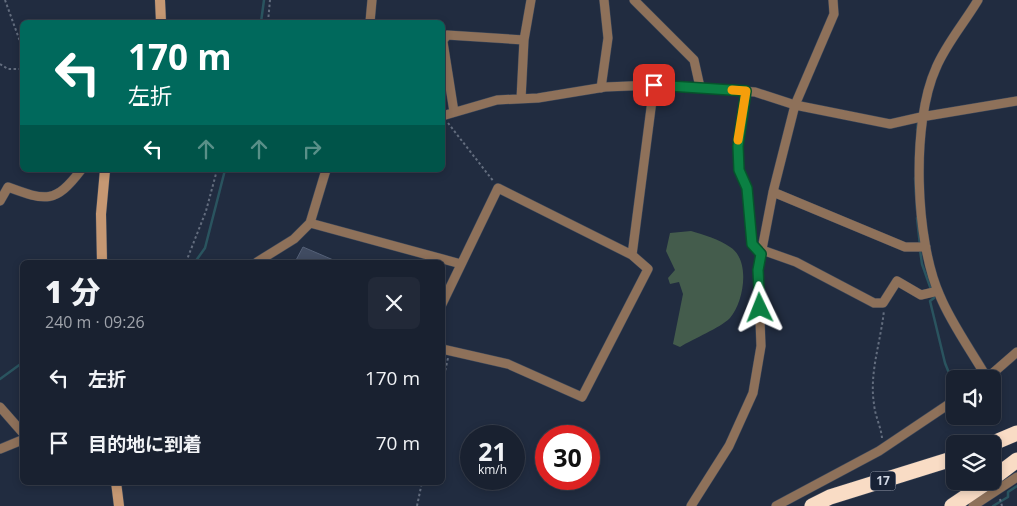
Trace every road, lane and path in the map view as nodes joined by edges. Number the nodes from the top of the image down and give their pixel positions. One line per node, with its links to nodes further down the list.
1 (5, 0): 15 (path)
2 (160, 0): 10 (main road)
3 (270, 0): 11 (path)
4 (372, 0): 12 (street)
5 (531, 0): 14 (street)
6 (604, 0): 21 (street)
7 (634, 0): 20 (street)
8 (833, 0): 25 (street)
9 (978, 0): 27 (street)
10 (161, 20)
11 (268, 20)
12 (370, 20)
13 (445, 38): 14 (street)
14 (524, 40): 23 (street)
15 (20, 41)
16 (0, 64): 17 (path)
17 (20, 69)
18 (445, 78): 26 (street)
19 (654, 85): 20 (street); 21 (street); 38 (street)
20 (700, 87): 22 (street)
21 (601, 88): 23 (street)
22 (746, 91): 25 (street); 37 (lane)
23 (521, 99): 26 (street)
24 (1017, 102): 27 (street)
25 (795, 105): 27 (street); 33 (street)
26 (447, 115): 32 (path)
27 (921, 117): 36 (street)
28 (80, 172): 34 (street)
29 (105, 172): 39 (main road)
30 (216, 172): 40 (path)
31 (325, 172): 35 (street)
32 (498, 188): 38 (street); 42 (street)
33 (773, 192): 36 (street); 37 (street)
34 (0, 201)
35 (310, 223): 41 (street); 42 (street)
36 (926, 247): 43 (street)
37 (761, 252): 45 (street); 65 (street)
38 (632, 255): 46 (street)
39 (102, 260)
40 (187, 260)
41 (260, 260)
42 (462, 264): 44 (street)
43 (938, 291): 45 (street); 48 (street)
44 (445, 298)
45 (885, 300): 56 (path)
46 (446, 350)
47 (1017, 352): 49 (street)
48 (982, 370)
49 (996, 370)
50 (946, 406): 56 (street)
51 (0, 407): 52 (street)
52 (20, 430)
53 (1017, 433): 54 (highway)
54 (1001, 440)
55 (20, 441): 57 (street)
56 (884, 448): 72 (street)
57 (0, 449)
58 (1017, 460): 60 (highway)
59 (946, 461): 73 (highway, 17)
60 (1001, 472)
61 (1017, 477): 75 (street)
62 (116, 485): 68 (main road)
63 (421, 485): 69 (path)
64 (975, 490): 74 (highway)
65 (699, 496): 70 (street); 71 (street)
66 (999, 496): 67 (path)
67 (1001, 505)
68 (119, 506)
69 (417, 506)
70 (691, 506)
71 (701, 506)
72 (776, 506)
73 (812, 506)
74 (952, 506)
75 (973, 506)

